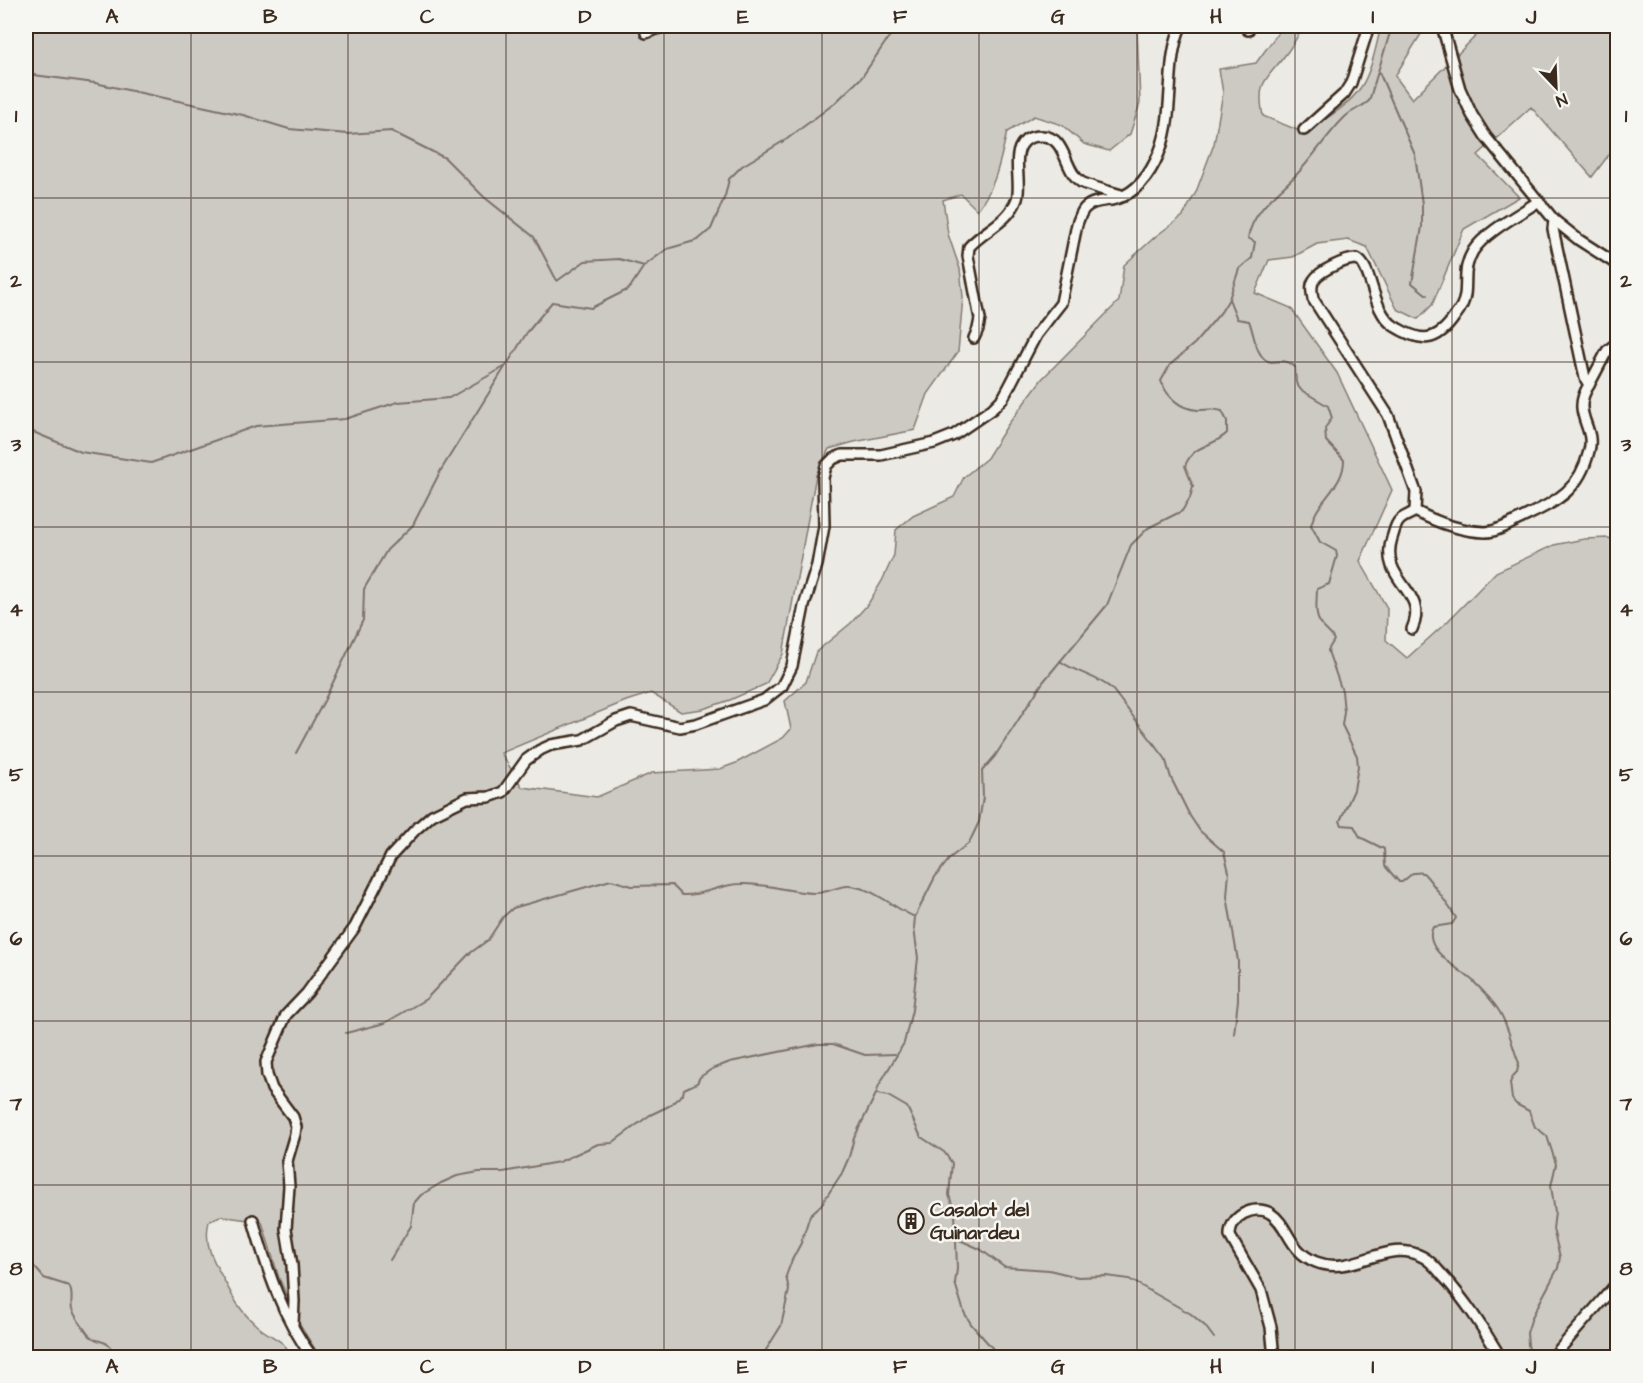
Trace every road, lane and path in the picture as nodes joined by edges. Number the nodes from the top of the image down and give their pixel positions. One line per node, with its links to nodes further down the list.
1 (664, 26): 5 (street)
2 (1181, 26): 7 (street)
3 (1369, 26): 6 (street)
4 (1442, 26): 8 (street)
5 (646, 33)
6 (1304, 130)
7 (1124, 196): 11 (street); 18 (street)
8 (1539, 201): 9 (street); 14 (street)
9 (1554, 219): 10 (street); 13 (street)
10 (1617, 265)
11 (974, 338)
12 (1617, 342): 13 (street)
13 (1588, 385): 14 (street)
14 (1415, 511): 15 (street)
15 (1412, 629)
16 (253, 1220): 18 (street)
17 (1617, 1282): 22 (street)
18 (293, 1324): 19 (street)
19 (313, 1358)
20 (1274, 1358): 21 (street)
21 (1501, 1358)
22 (1552, 1358)

